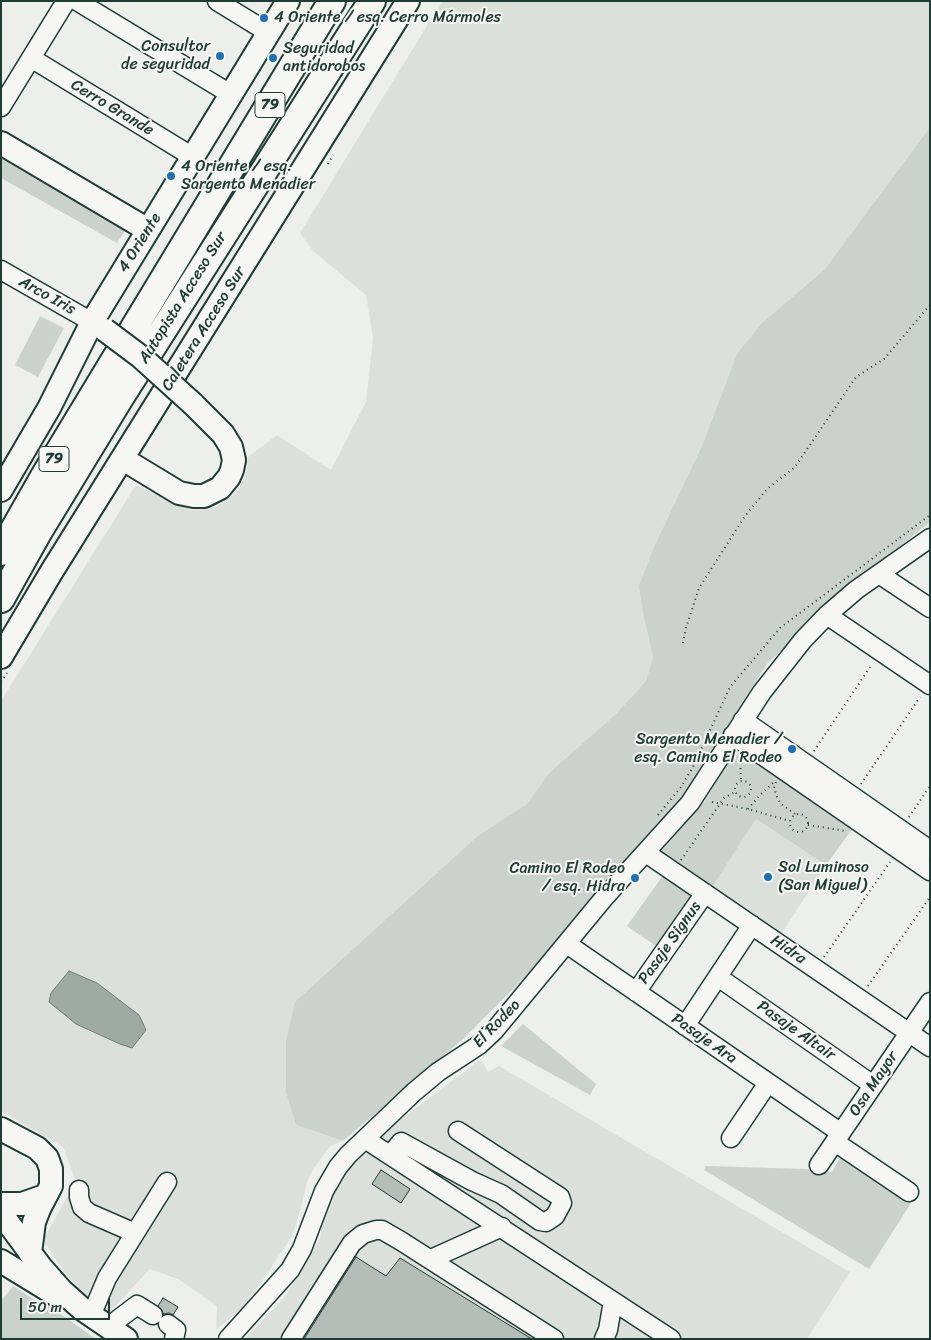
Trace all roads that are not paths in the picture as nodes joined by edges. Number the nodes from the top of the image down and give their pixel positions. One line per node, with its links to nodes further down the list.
1 (66, 1): 9 (street)
2 (77, 1): 10 (street)
3 (217, 1): 8 (street)
4 (288, 1): 8 (main road, 4 Oriente)
5 (332, 1): 20 (highway, Autopista Acceso Sur / 79)
6 (372, 1): 22 (highway, Autopista Acceso Sur / 79)
7 (408, 1): 17 (main road, Caletera Acceso Sur)
8 (269, 34): 10 (main road, 4 Oriente)
9 (31, 58): 11 (street); 13 (street, Cerro Grande)
10 (232, 95): 13 (main road, 4 Oriente)
11 (1, 107)
12 (1, 143): 14 (main road)
13 (193, 158): 14 (main road, 4 Oriente)
14 (148, 230): 16 (main road, 4 Oriente)
15 (1, 270): 16 (street, Arco Iris)
16 (99, 326): 17 (main road, bridge); 18 (main road, 4 Oriente)
17 (123, 460): 25 (main road, Caletera Acceso Sur)
18 (1, 490)
19 (930, 538): 21 (street, El Rodeo)
20 (1, 552)
21 (879, 574): 23 (street); 24 (street, El Rodeo)
22 (1, 599)
23 (930, 608)
24 (827, 615): 26 (street); 27 (street, El Rodeo)
25 (1, 657)
26 (929, 685)
27 (742, 720): 28 (street, El Rodeo); 29 (street)
28 (733, 735): 30 (street, El Rodeo); 31 (street)
29 (930, 850)
30 (646, 853): 32 (street, Hidra); 34 (street, El Rodeo)
31 (930, 871)
32 (705, 893): 33 (street, Hidra); 36 (street, Pasaje Signus)
33 (752, 925): 35 (street); 39 (street, Hidra)
34 (567, 944): 36 (street, Pasaje Ara); 47 (street, El Rodeo)
35 (718, 977): 38 (street); 42 (street, Pasaje Altair)
36 (636, 992): 38 (street, Pasaje Ara)
37 (930, 1002): 39 (street, Osa Mayor)
38 (685, 1026): 41 (street, Pasaje Ara)
39 (909, 1033): 40 (street, Hidra); 42 (street, Osa Mayor)
40 (930, 1047)
41 (768, 1083): 45 (street); 46 (street, Pasaje Ara)
42 (873, 1085): 46 (street, Osa Mayor)
43 (1, 1129): 53 (main road)
44 (458, 1131): 48 (street)
45 (731, 1138)
46 (838, 1138): 49 (street, Osa Mayor); 52 (street, Pasaje Ara)
47 (365, 1139): 48 (street); 64 (street, El Rodeo)
48 (390, 1155): 56 (street)
49 (819, 1165)
50 (167, 1182): 57 (street)
51 (79, 1190): 57 (street)
52 (909, 1192)
53 (45, 1196): 54 (main road); 58 (main road)
54 (1, 1204)
55 (1, 1213): 58 (main road)
56 (502, 1227): 59 (street); 61 (street)
57 (135, 1233): 63 (street)
58 (30, 1253): 63 (main road)
59 (431, 1259): 65 (street); 66 (street)
60 (1, 1262): 63 (main road)
61 (613, 1301): 67 (street); 68 (street)
62 (153, 1315): 63 (street)
63 (100, 1321)
64 (228, 1339)
65 (291, 1339)
66 (554, 1339)
67 (604, 1339)
68 (671, 1339)

